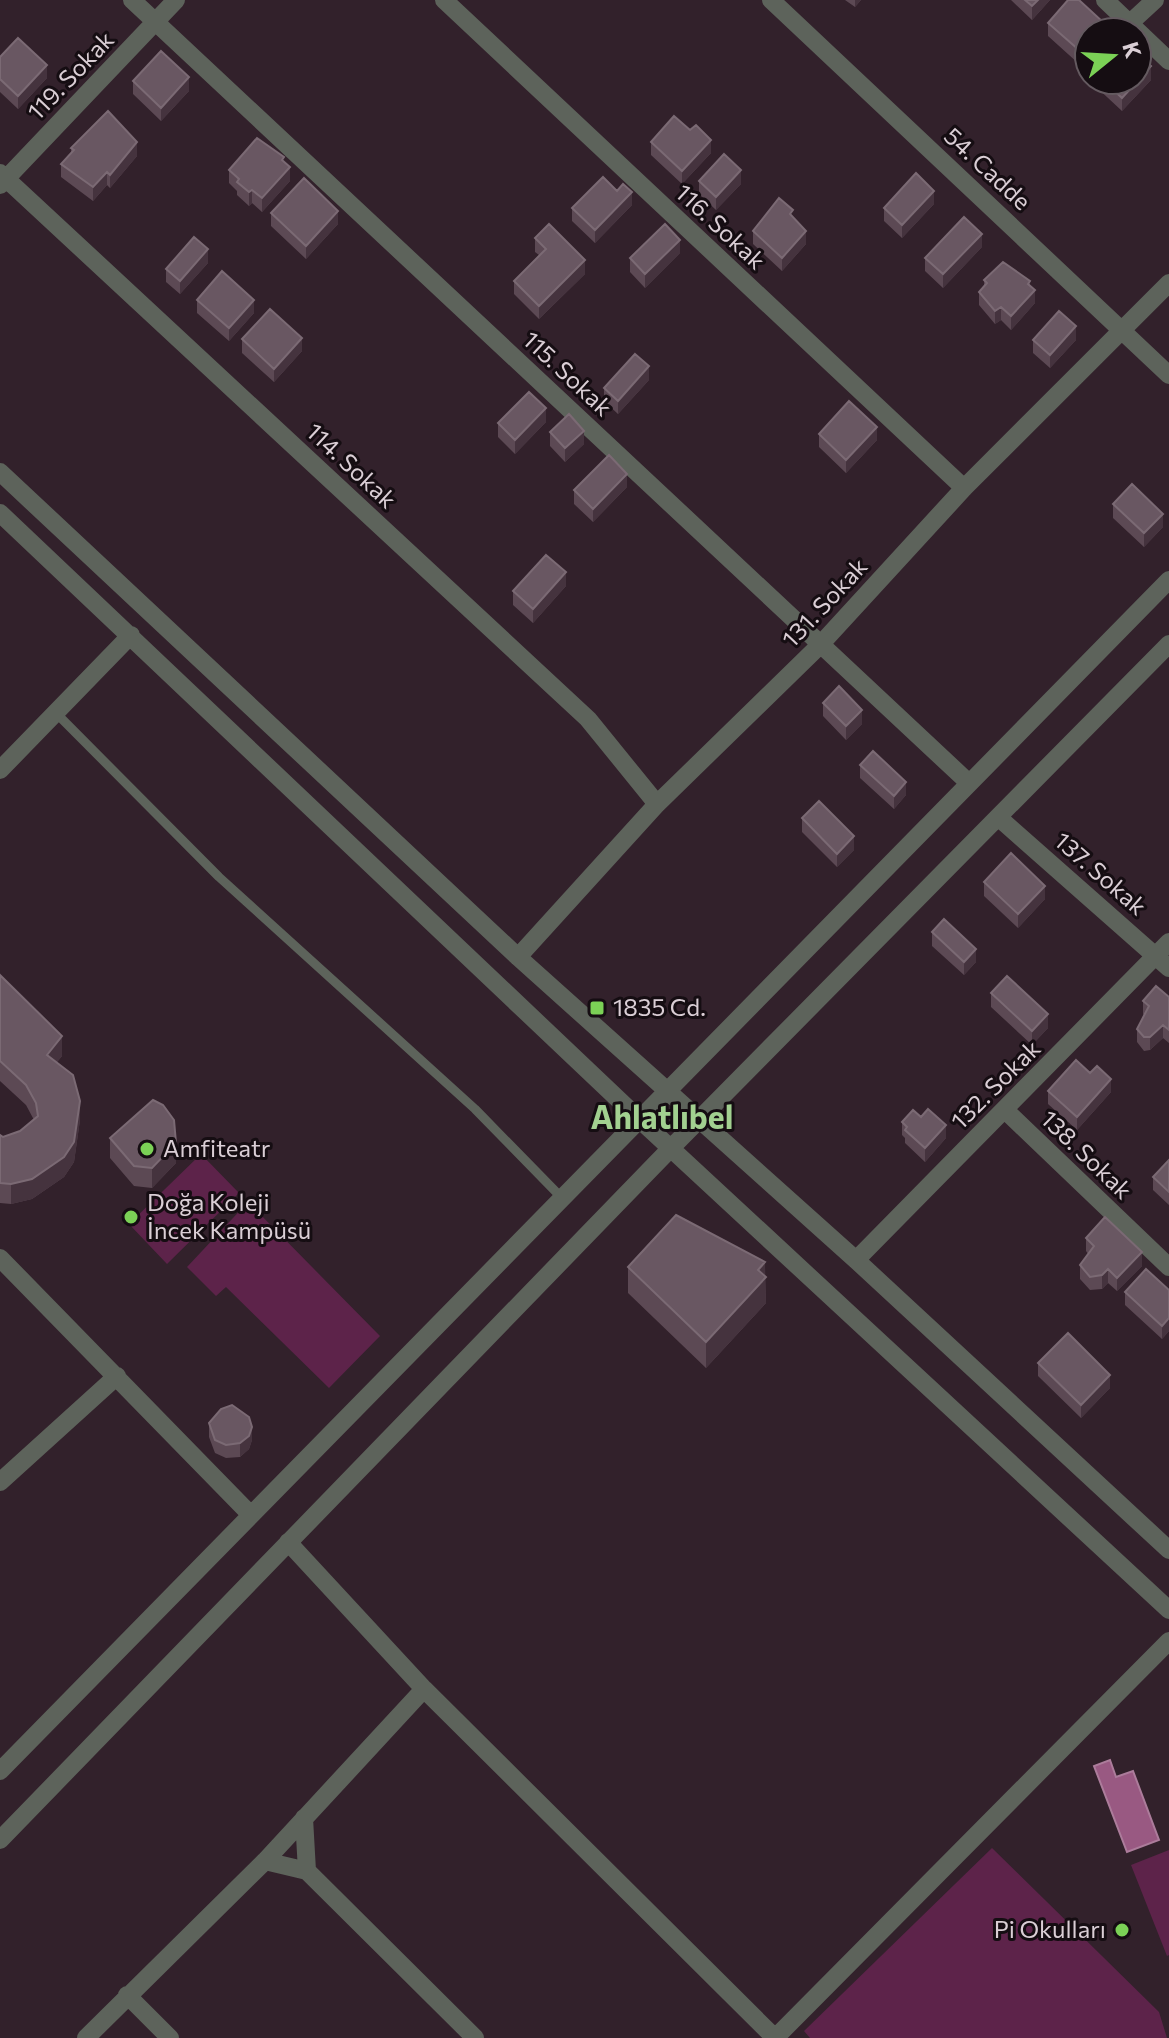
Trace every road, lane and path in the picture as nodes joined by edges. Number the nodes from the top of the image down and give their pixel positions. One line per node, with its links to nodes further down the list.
1 (132, 0): 9 (street, 115. Sokak)
2 (176, 0): 9 (street, 119. Sokak)
3 (444, 0): 17 (street, 116. Sokak)
4 (771, 0): 14 (street, 54. Cadde)
5 (1105, 0): 7 (street)
6 (1155, 0): 8 (street)
7 (1122, 16)
8 (1138, 16)
9 (156, 22): 12 (street, 119. Sokak); 22 (street, 115. Sokak)
10 (1153, 45): 11 (street)
11 (1169, 61)
12 (2, 179): 26 (street, 114. Sokak)
13 (1169, 283): 14 (street, 131. Sokak)
14 (1124, 331): 15 (street, 54. Cadde); 17 (street, 131. Sokak)
15 (1169, 375)
16 (0, 472): 29 (street)
17 (964, 488): 22 (street, 131. Sokak)
18 (0, 513): 20 (street)
19 (1169, 580): 25 (street)
20 (131, 635): 23 (street); 32 (street)
21 (1169, 644): 27 (street)
22 (820, 645): 25 (street, 115. Sokak); 26 (street, 131. Sokak)
23 (56, 713): 24 (street); 35 (lane)
24 (4, 759)
25 (969, 783): 30 (street)
26 (657, 804): 29 (street, 131. Sokak)
27 (998, 817): 28 (street, 137. Sokak); 33 (street)
28 (1165, 955): 31 (street, 132. Sokak)
29 (518, 957): 30 (street)
30 (666, 1090): 32 (street); 33 (street)
31 (1005, 1110): 37 (street, 132. Sokak); 38 (street, 138. Sokak)
32 (638, 1118): 34 (street); 35 (street)
33 (699, 1121): 34 (street); 37 (street)
34 (671, 1148): 42 (street); 44 (street)
35 (561, 1197): 41 (street)
36 (0, 1258): 39 (street)
37 (856, 1260): 43 (street)
38 (1169, 1267)
39 (117, 1376): 40 (street); 41 (street)
40 (0, 1482)
41 (249, 1513): 47 (street)
42 (288, 1542): 46 (street); 49 (street)
43 (1169, 1550)
44 (1169, 1610)
45 (1169, 1641): 46 (street)
46 (424, 1689): 48 (street)
47 (0, 1771)
48 (304, 1818): 50 (street); 51 (street)
49 (0, 1840)
50 (265, 1861): 51 (street); 52 (street)
51 (307, 1871): 55 (street)
52 (127, 1995): 53 (street); 54 (street)
53 (86, 2038)
54 (170, 2038)
55 (475, 2038)

